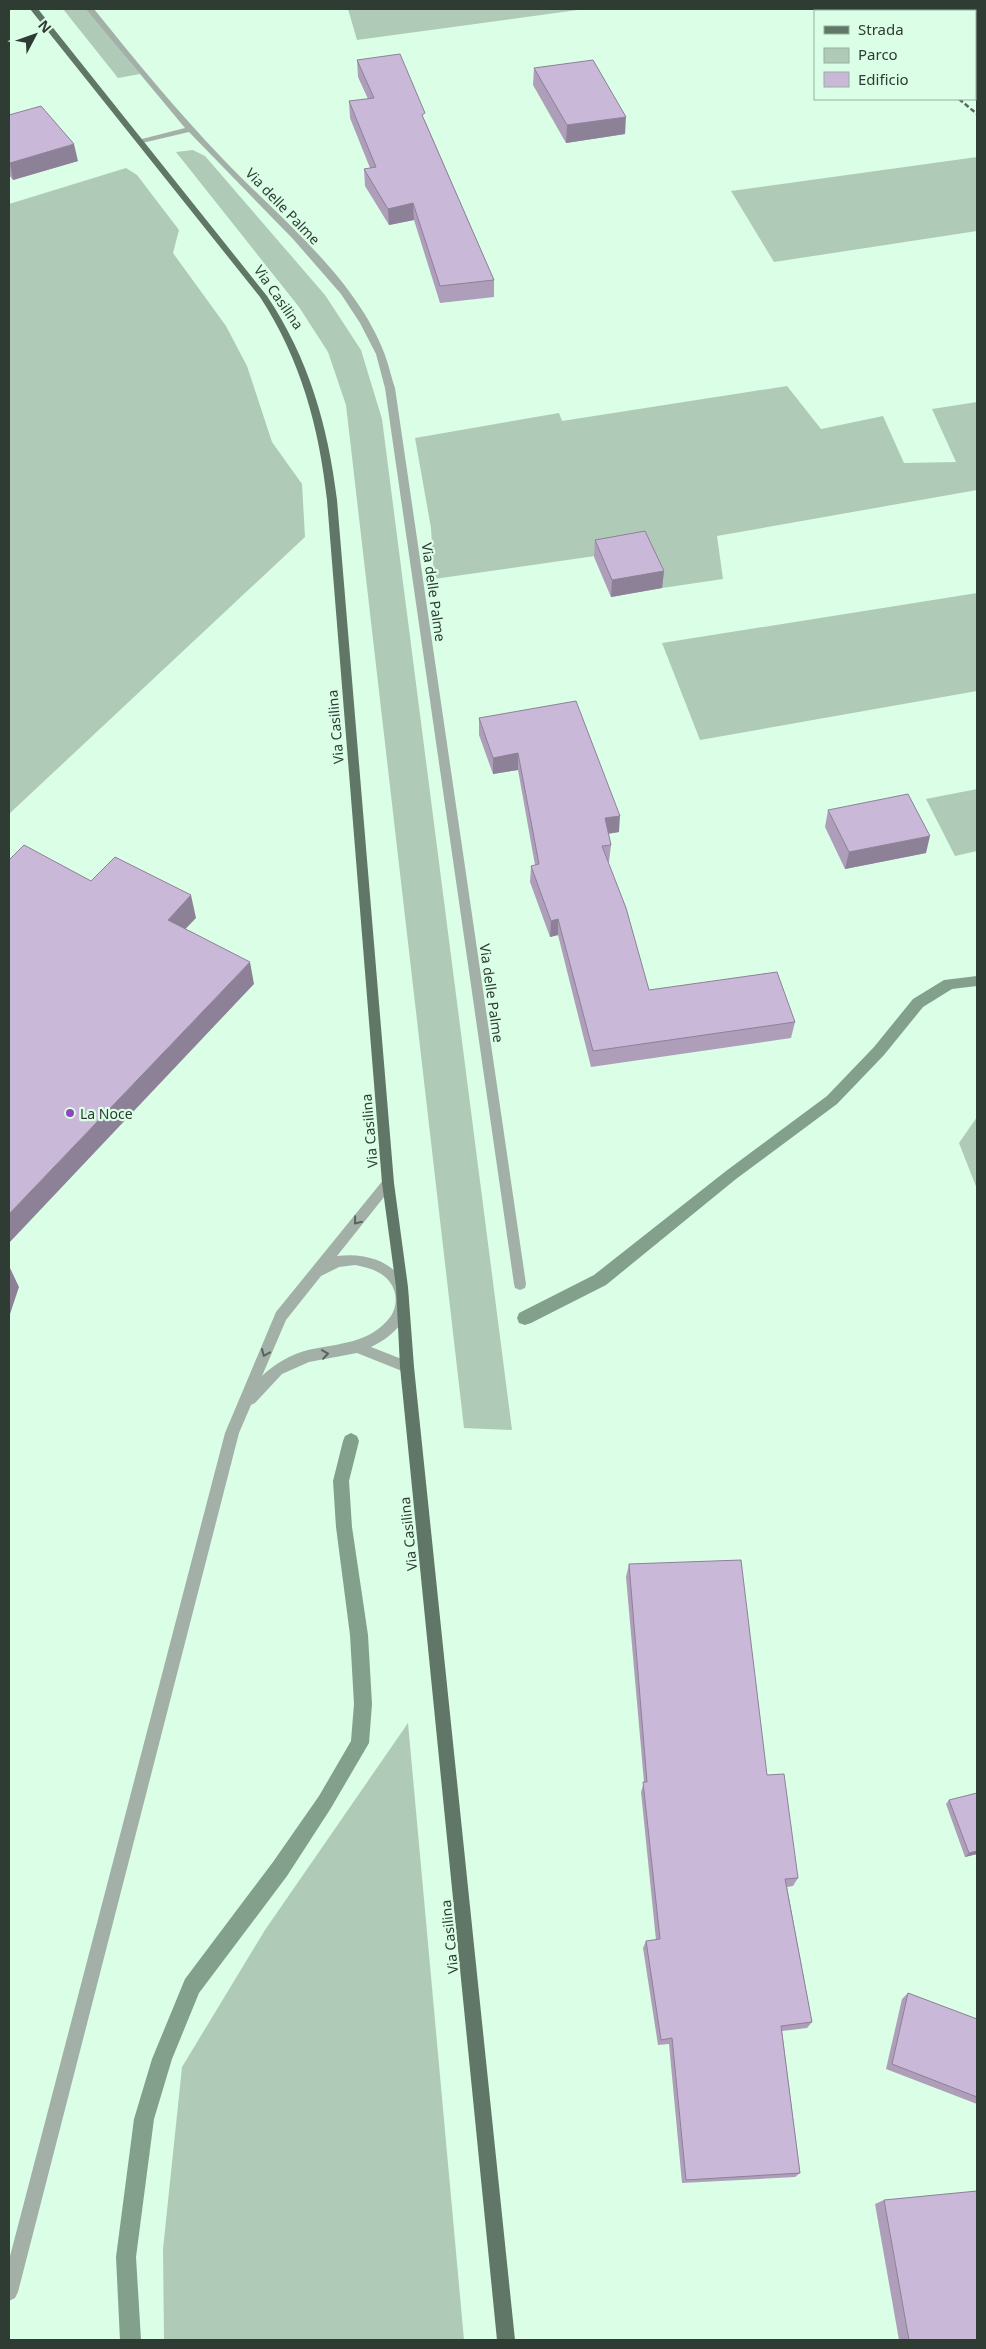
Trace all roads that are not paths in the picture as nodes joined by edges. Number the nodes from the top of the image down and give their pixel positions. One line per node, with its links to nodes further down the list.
1 (34, 9): 4 (main road, Via Casilina)
2 (90, 9): 3 (street, Via delle Palme)
3 (191, 129): 4 (street); 7 (street, Via delle Palme)
4 (141, 142): 5 (main road, Via Casilina)
5 (388, 1183): 6 (street, one-way to 6); 8 (main road, Via Casilina)
6 (311, 1279): 8 (street); 11 (street, one-way to 11)
7 (520, 1284)
8 (402, 1287): 9 (street); 10 (main road, Via Casilina)
9 (357, 1347): 10 (street); 11 (street, one-way to 9)
10 (406, 1367): 13 (main road, Via Casilina)
11 (243, 1406): 12 (street)
12 (9, 2292)
13 (506, 2340)

